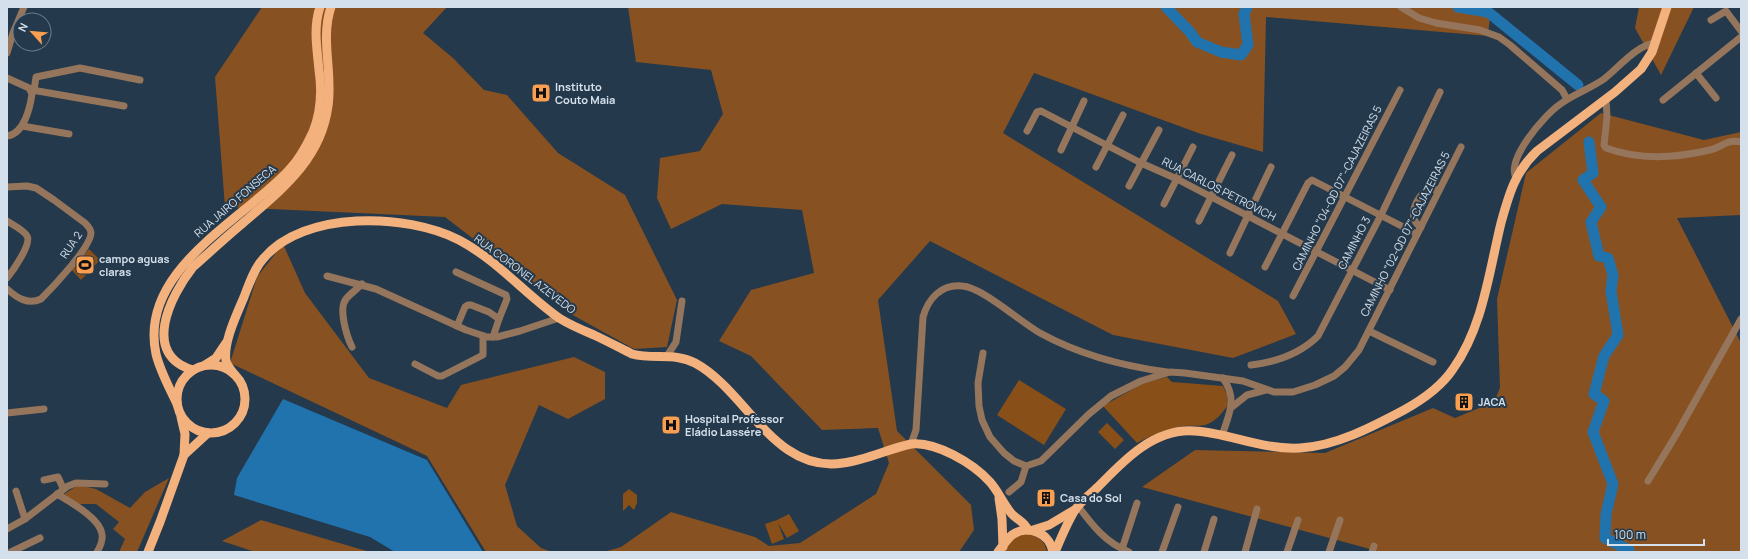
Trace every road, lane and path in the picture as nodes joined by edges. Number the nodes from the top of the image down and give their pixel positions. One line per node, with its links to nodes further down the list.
1 (24, 7): 8 (street)
2 (320, 7): 88 (main road, RUA JAIRO FONSECA)
3 (331, 7): 83 (main road, RUA JAIRO FONSECA)
4 (1401, 7): 19 (street)
5 (1666, 7): 10 (main road)
6 (1712, 20): 7 (street)
7 (1741, 31)
8 (10, 32): 11 (street)
9 (1741, 36): 12 (street)
10 (1656, 43): 19 (street); 20 (main road)
11 (7, 53)
12 (1696, 73): 18 (street); 21 (street)
13 (7, 78): 15 (street)
14 (140, 80): 15 (street)
15 (33, 90): 23 (street); 25 (street)
16 (1400, 90): 45 (street, CAMINHO "04-QD 07"-CAJAZEIRAS 5)
17 (1440, 92): 48 (street, CAMINHO 3)
18 (1716, 98)
19 (1567, 99): 40 (street)
20 (1606, 99): 31 (street); 40 (main road)
21 (1663, 100)
22 (1084, 101): 26 (street)
23 (124, 106)
24 (1123, 115): 32 (street)
25 (22, 126): 29 (street); 30 (street)
26 (1071, 127): 28 (street, RUA CARLOS PETROVICH); 32 (street, RUA CARLOS PETROVICH); 35 (street)
27 (1159, 130): 37 (street)
28 (1027, 131)
29 (69, 134)
30 (7, 136)
31 (1741, 142)
32 (1107, 145): 37 (street, RUA CARLOS PETROVICH); 39 (street)
33 (1193, 147): 41 (street)
34 (1461, 147): 44 (street, CAMINHO "02-QD 07"-CAJAZEIRAS 5)
35 (1061, 150)
36 (1232, 155): 46 (street)
37 (1141, 162): 41 (street, RUA CARLOS PETROVICH); 42 (street)
38 (1271, 166): 49 (street)
39 (1096, 167)
40 (1516, 178): 94 (main road)
41 (1177, 179): 46 (street, RUA CARLOS PETROVICH); 47 (street)
42 (1129, 186)
43 (7, 187): 62 (street, RUA 2)
44 (1439, 190): 52 (street, CAMINHO "02-QD 07"-CAJAZEIRAS 5); 52 (street)
45 (1345, 196): 48 (street); 53 (street); 54 (street, CAMINHO "04-QD 07"-CAJAZEIRAS 5)
46 (1211, 198): 49 (street, RUA CARLOS PETROVICH); 51 (street)
47 (1164, 204)
48 (1380, 215): 52 (street); 57 (street, CAMINHO 3)
49 (1247, 216): 53 (street, RUA CARLOS PETROVICH); 55 (street)
50 (7, 221): 60 (street)
51 (1199, 221)
52 (1419, 231): 63 (street, CAMINHO "02-QD 07"-CAJAZEIRAS 5)
53 (1282, 234): 54 (street, RUA CARLOS PETROVICH); 56 (street)
54 (1316, 251): 57 (street, RUA CARLOS PETROVICH); 64 (street, CAMINHO "04-QD 07"-CAJAZEIRAS 5)
55 (1230, 253)
56 (1265, 267)
57 (1353, 270): 63 (street, RUA CARLOS PETROVICH); 81 (street, CAMINHO 3)
58 (456, 272): 67 (street)
59 (327, 276): 61 (street)
60 (7, 278)
61 (362, 284): 69 (street); 75 (street)
62 (7, 289)
63 (1390, 290): 70 (street, CAMINHO "02-QD 07"-CAJAZEIRAS 5)
64 (1294, 296)
65 (682, 301): 74 (street)
66 (559, 318): 72 (street); 73 (main road, RUA CORONEL AZEVEDO); 77 (main road, RUA CORONEL AZEVEDO)
67 (499, 319): 69 (street); 72 (street)
68 (1741, 319): 99 (street)
69 (457, 326): 71 (street)
70 (1369, 331): 79 (street); 87 (street, CAMINHO "02-QD 07"-CAJAZEIRAS 5)
71 (483, 336): 72 (street); 80 (street)
72 (493, 337)
73 (228, 340): 82 (main road); 85 (main road)
74 (676, 342): 77 (street); 78 (street)
75 (352, 347)
76 (983, 353): 97 (street)
77 (667, 356): 78 (main road, RUA CORONEL AZEVEDO)
78 (682, 358): 95 (main road, RUA CORONEL AZEVEDO)
79 (1433, 362)
80 (415, 364)
81 (1251, 365)
82 (204, 366): 83 (main road); 85 (main road)
83 (193, 370): 88 (main road)
84 (1170, 372): 86 (street); 95 (street); 97 (street)
85 (234, 374): 93 (main road)
86 (1223, 378): 87 (street); 89 (street)
87 (1266, 390): 89 (street)
88 (177, 404): 92 (main road)
89 (1232, 407): 94 (street)
90 (44, 409): 91 (street)
91 (7, 413)
92 (180, 414): 93 (main road); 96 (main road)
93 (208, 433): 96 (main road)
94 (1222, 436): 108 (main road)
95 (915, 443): 105 (main road)
96 (184, 455): 121 (main road)
97 (1026, 466): 103 (street)
98 (44, 480): 101 (street)
99 (1648, 481)
100 (105, 484): 101 (street)
101 (63, 488): 104 (street)
102 (16, 491): 110 (street)
103 (1009, 492)
104 (57, 494): 110 (street); 120 (street)
105 (999, 497): 115 (main road); 117 (main road)
106 (1137, 503): 118 (street)
107 (1178, 507): 123 (street)
108 (1077, 508): 115 (main road); 118 (street); 122 (main road)
109 (1257, 509): 125 (street)
110 (25, 518): 114 (street)
111 (1214, 519): 124 (street)
112 (1298, 520): 126 (street)
113 (1340, 520): 127 (street)
114 (7, 529)
115 (1031, 530): 117 (main road); 122 (main road)
116 (40, 538): 119 (street)
117 (1001, 550)
118 (1125, 551)
119 (11, 552)
120 (97, 552)
121 (148, 552)
122 (1054, 552)
123 (1162, 552)
124 (1204, 552)
125 (1245, 552)
126 (1287, 552)
127 (1329, 552)

